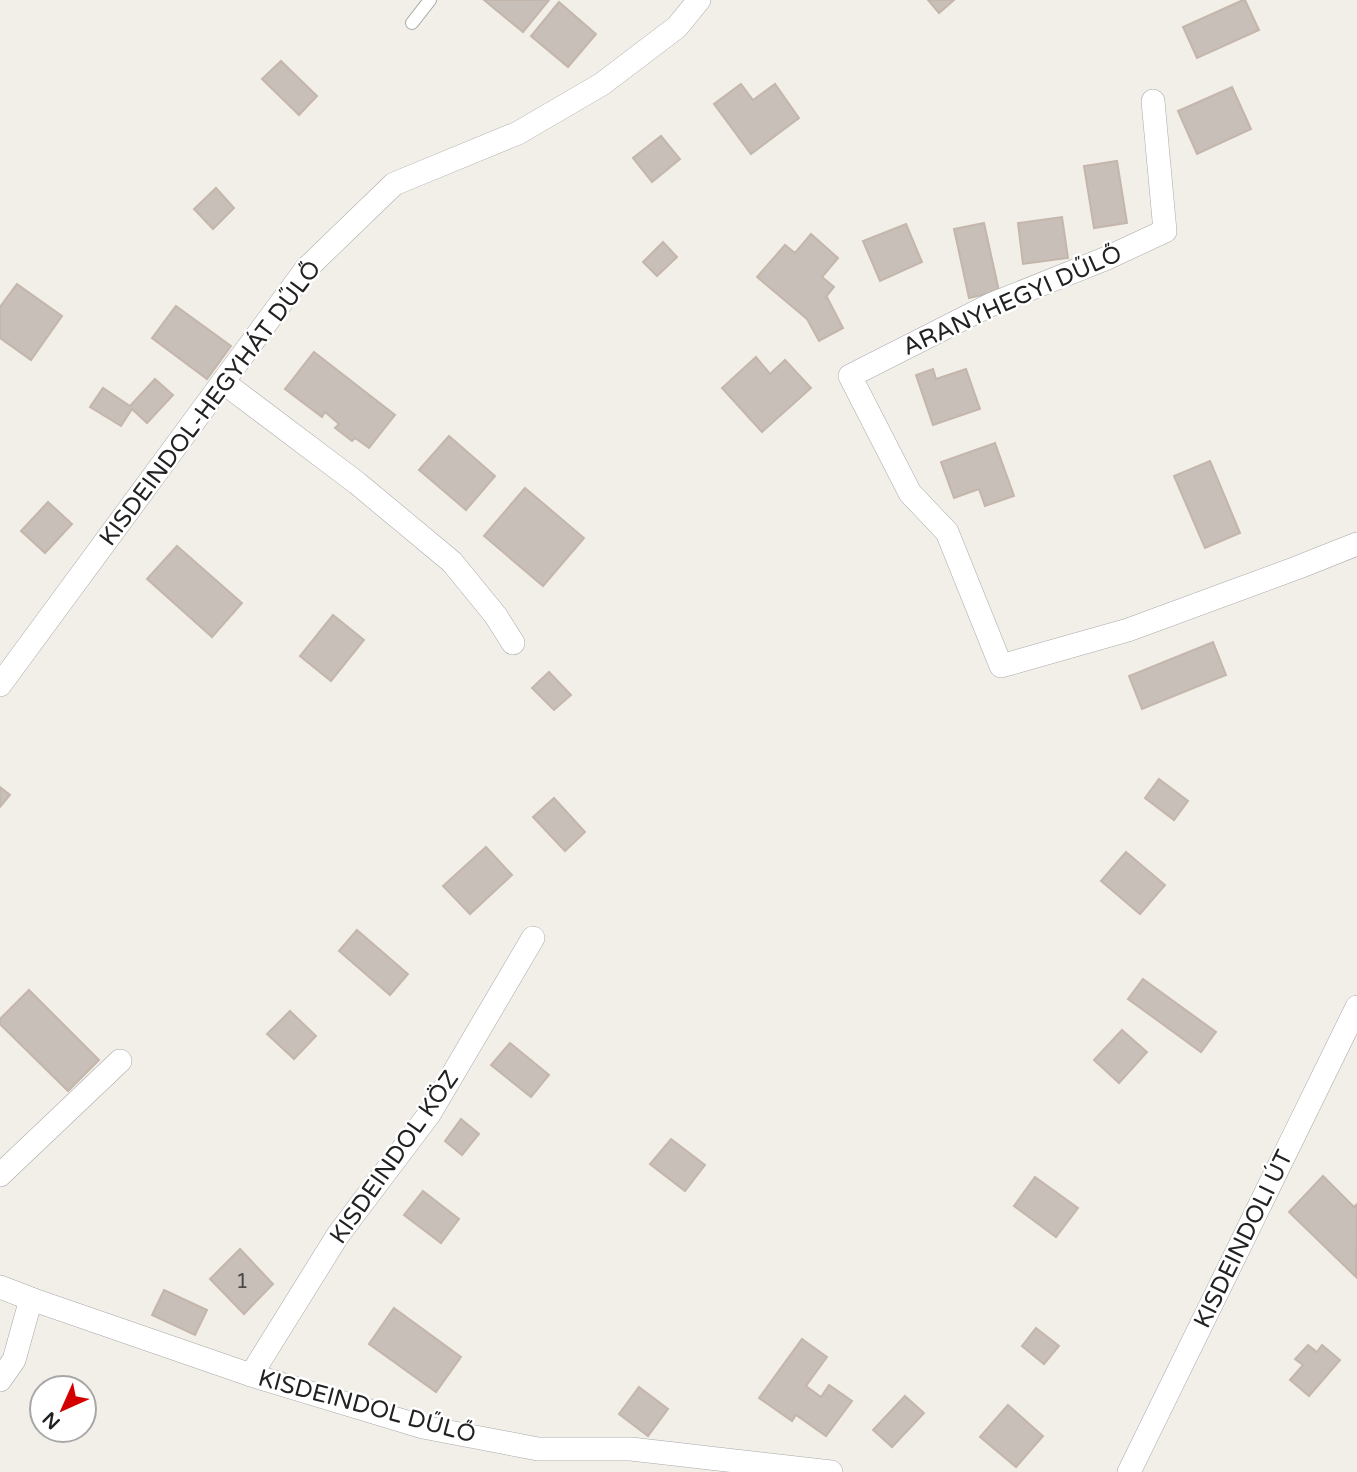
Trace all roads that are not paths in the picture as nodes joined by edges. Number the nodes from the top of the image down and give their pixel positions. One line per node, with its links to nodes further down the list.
1 (430, 0): 3 (lane)
2 (699, 0): 5 (street, KISDEINDOL-HEGYHÁT DŰLŐ)
3 (412, 23)
4 (1153, 102): 6 (street, ARANYHEGYI DŰLŐ)
5 (223, 382): 7 (street); 8 (street, KISDEINDOL-HEGYHÁT DŰLŐ)
6 (1357, 544)
7 (513, 643)
8 (0, 685)
9 (533, 938): 15 (street, KISDEINDOL KÖZ)
10 (1357, 1007): 18 (street, KISDEINDOLI ÚT)
11 (120, 1060): 12 (street)
12 (0, 1175)
13 (0, 1287): 14 (street, KISDEINDOL DŰLŐ)
14 (31, 1299): 15 (street, KISDEINDOL DŰLŐ); 16 (street)
15 (251, 1375): 17 (street, KISDEINDOL DŰLŐ)
16 (0, 1380)
17 (831, 1472)
18 (1129, 1472)

